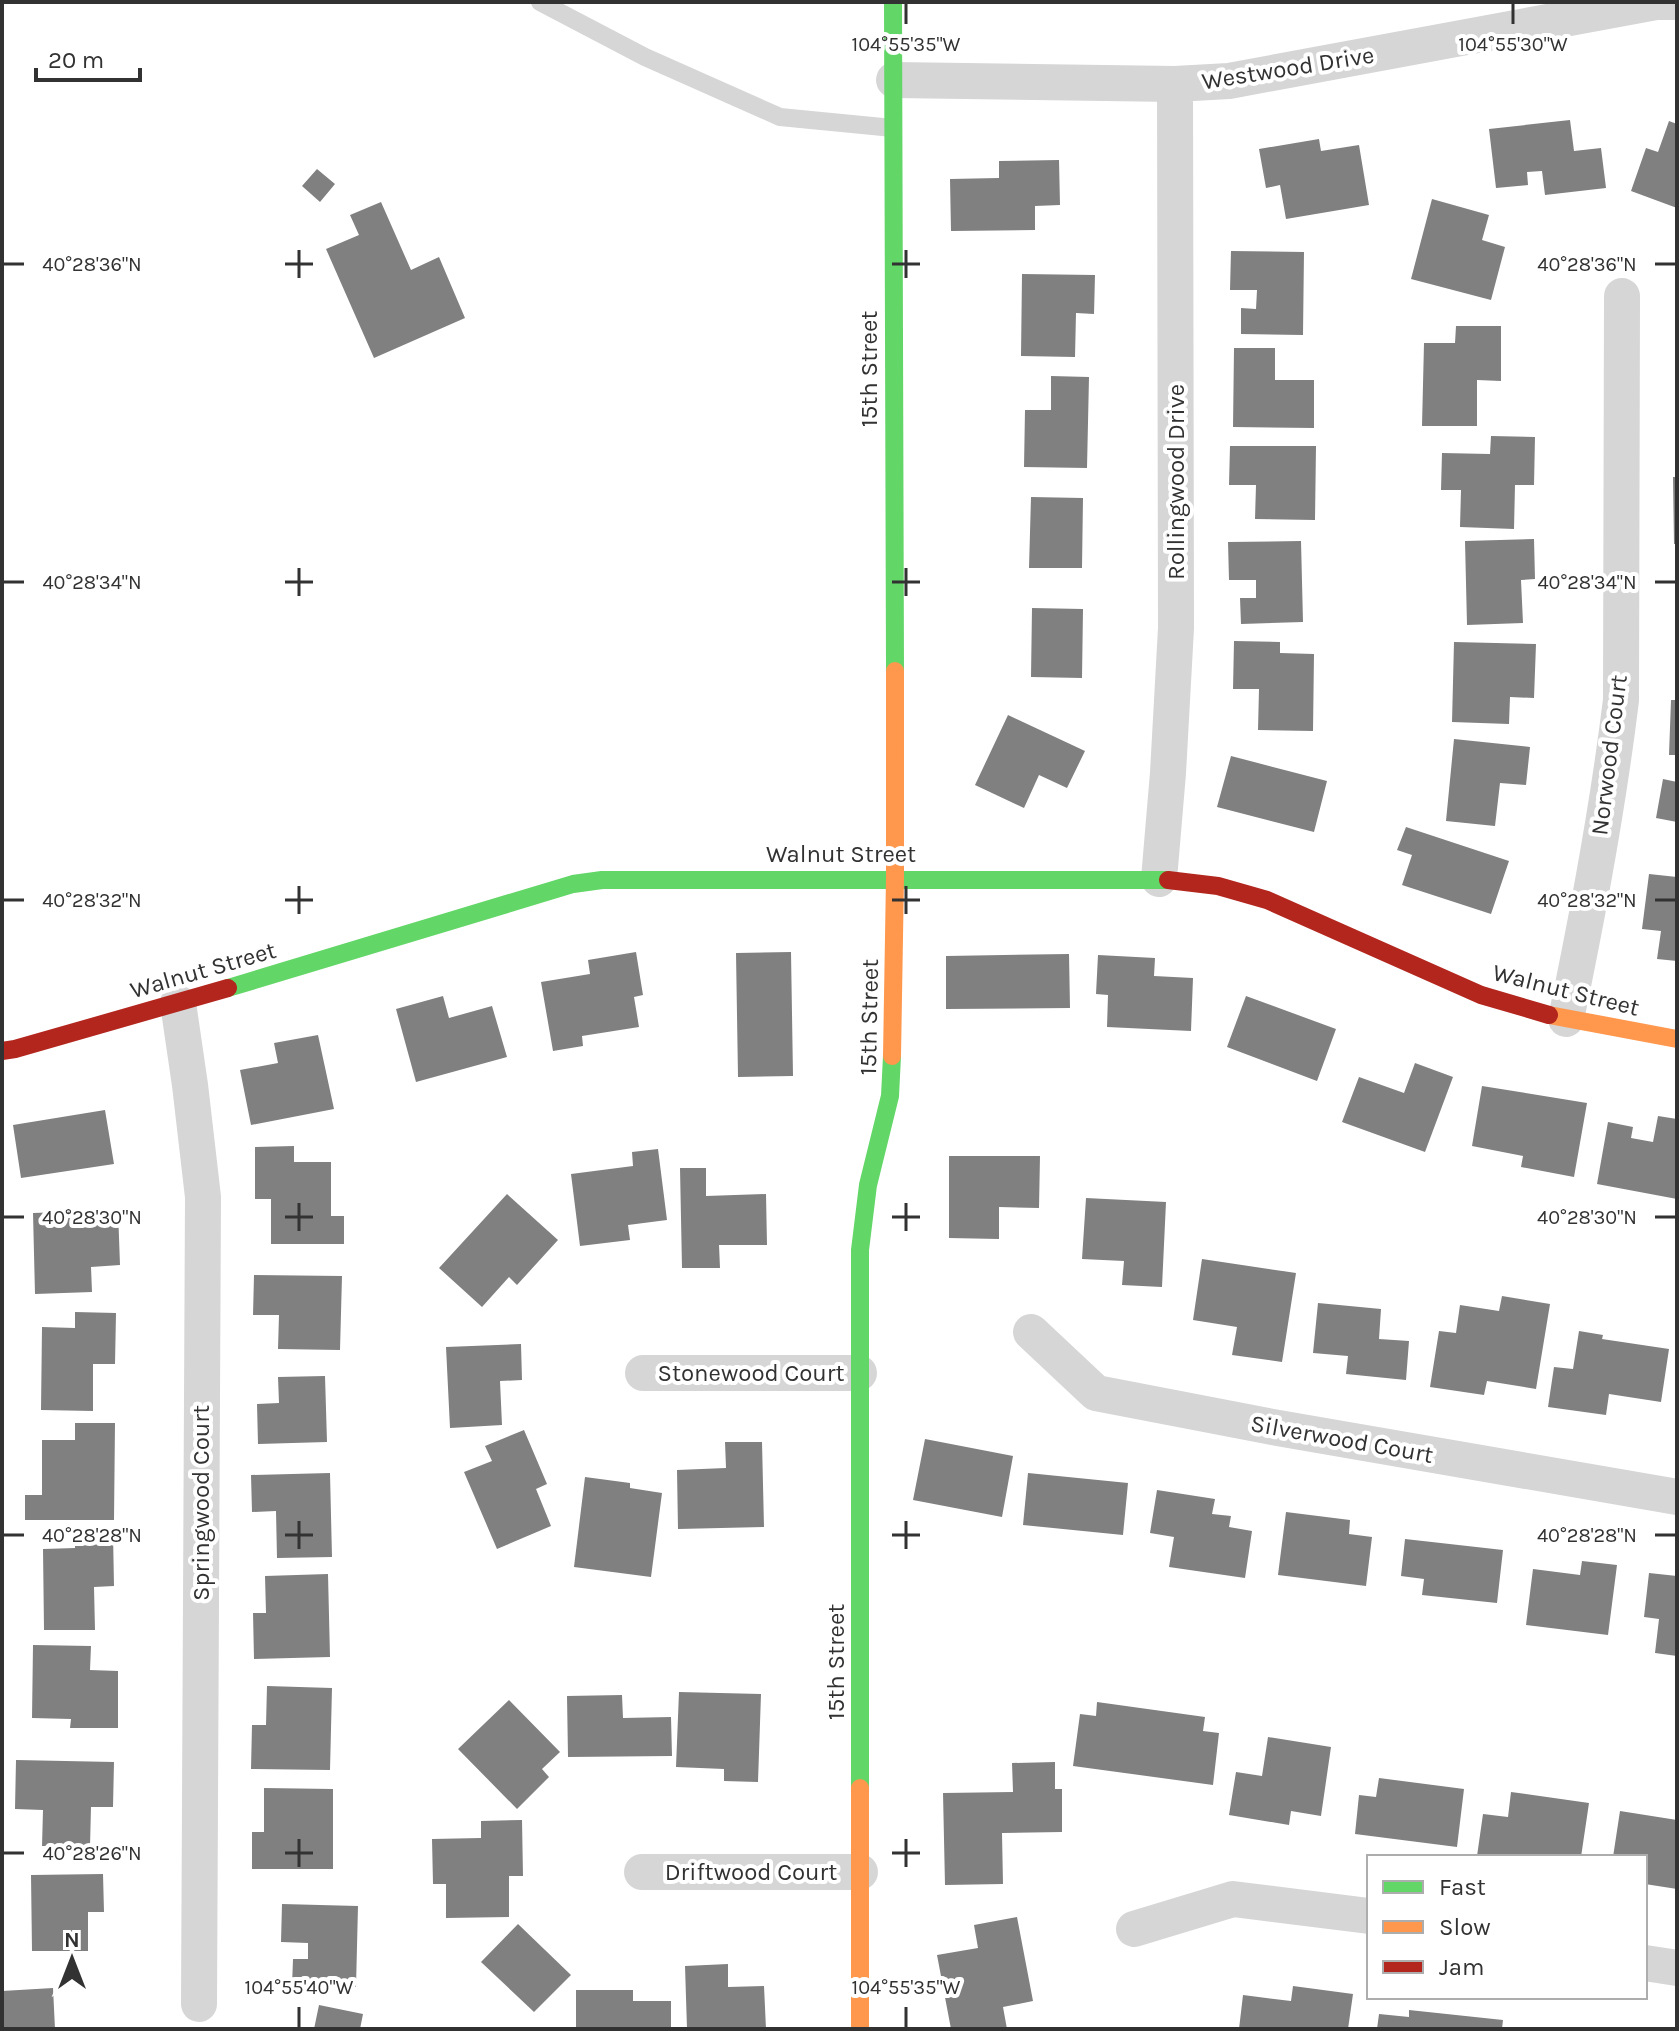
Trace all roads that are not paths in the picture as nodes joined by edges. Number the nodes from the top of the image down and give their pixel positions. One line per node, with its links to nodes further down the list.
1 (540, 2): 6 (lane)
2 (893, 2): 4 (street, 15th Street)
3 (1675, 2): 5 (street, Westwood Drive)
4 (894, 80): 5 (street, Westwood Drive); 6 (street, 15th Street)
5 (1175, 84): 9 (street, Rollingwood Drive)
6 (893, 128): 8 (street, 15th Street)
7 (1622, 296): 11 (street, Norwood Court)
8 (895, 878): 9 (street, Walnut Street); 10 (street, Walnut Street); 16 (street, 15th Street)
9 (1159, 879): 11 (street, Walnut Street)
10 (178, 1003): 13 (street, Walnut Street); 24 (street, Springwood Court)
11 (1566, 1019): 12 (street, Walnut Street)
12 (1677, 1039)
13 (2, 1051)
14 (1031, 1332): 17 (street, Silverwood Court)
15 (643, 1373): 16 (street, Stonewood Court)
16 (859, 1373): 19 (street, 15th Street)
17 (1677, 1497)
18 (642, 1872): 19 (street, Driftwood Court)
19 (860, 1872): 25 (street, 15th Street)
20 (1367, 1916): 21 (street)
21 (1134, 1929)
22 (1647, 1963): 23 (street)
23 (1677, 1968)
24 (199, 2004)
25 (860, 2029)

